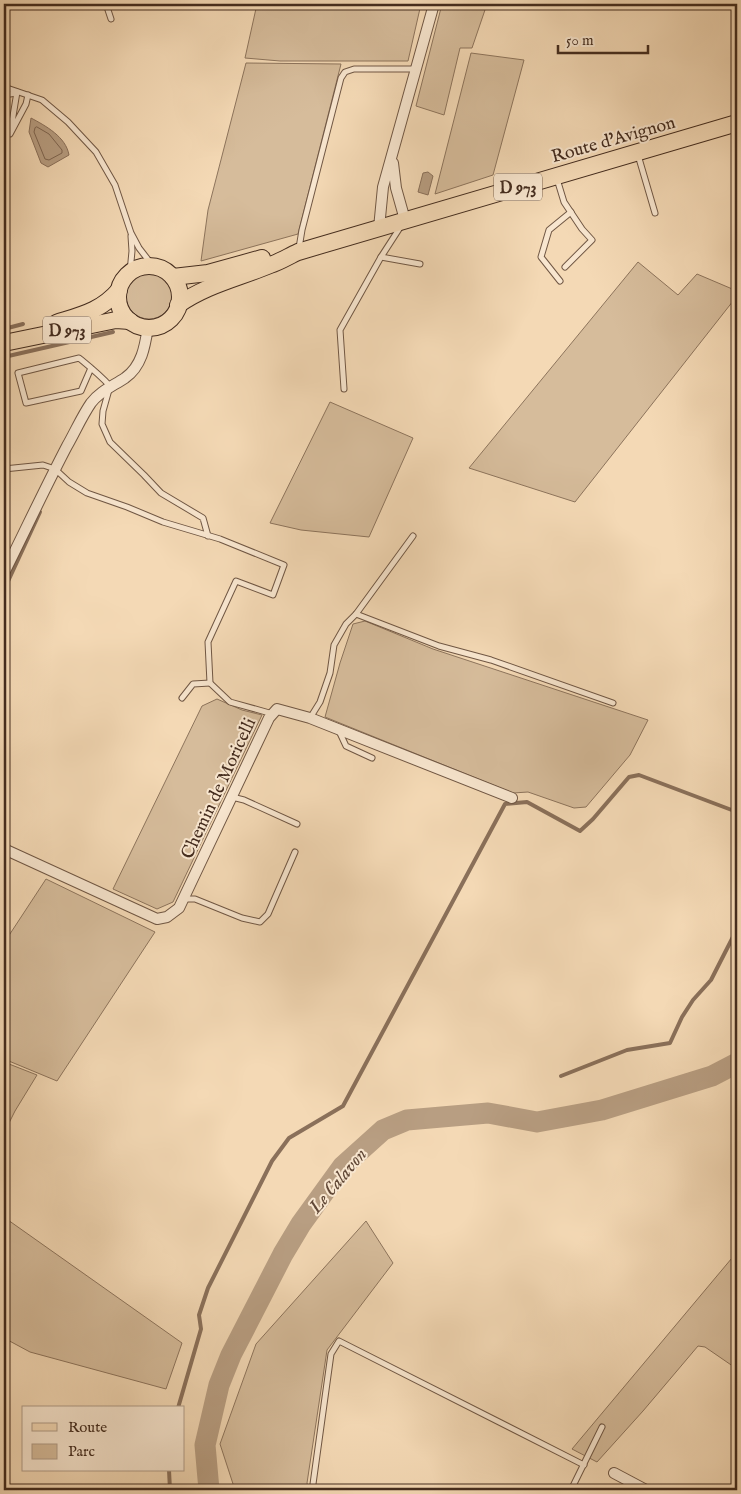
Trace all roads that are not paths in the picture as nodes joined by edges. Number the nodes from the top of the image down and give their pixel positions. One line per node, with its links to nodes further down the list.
1 (106, 4): 3 (lane)
2 (434, 4): 4 (street)
3 (111, 19)
4 (416, 69): 11 (street); 18 (lane)
5 (4, 88): 6 (lane)
6 (17, 92): 7 (lane); 8 (lane); 8 (lane)
7 (4, 95)
8 (28, 95): 17 (lane)
9 (737, 123): 10 (main road, Route d'Avignon / D 973)
10 (637, 152): 12 (main road, Route d'Avignon / D 973); 14 (lane)
11 (393, 155): 15 (street); 16 (street)
12 (556, 176): 13 (lane); 15 (main road, Route d'Avignon / D 973)
13 (571, 212): 22 (lane); 25 (lane)
14 (655, 213)
15 (405, 220): 16 (main road, Route d'Avignon / D 973); 19 (lane)
16 (379, 228): 18 (main road, Route d'Avignon / D 973)
17 (131, 233): 21 (lane); 23 (lane)
18 (298, 252): 24 (main road, Route d'Avignon / D 973); 27 (main road, Route d'Avignon / D 973)
19 (381, 257): 20 (lane); 33 (lane)
20 (420, 264)
21 (153, 266): 23 (main road); 24 (main road)
22 (565, 267)
23 (130, 272): 26 (main road)
24 (172, 277): 27 (main road)
25 (560, 280)
26 (119, 290): 28 (main road); 30 (main road, D 973)
27 (178, 305): 29 (main road)
28 (130, 321): 29 (main road); 30 (main road, D 973)
29 (148, 327): 32 (street)
30 (4, 341)
31 (92, 368): 31 (lane); 32 (lane)
32 (110, 386): 35 (street); 36 (lane)
33 (344, 389)
34 (4, 469): 35 (lane)
35 (55, 469): 36 (lane); 38 (street)
36 (208, 536): 40 (lane)
37 (413, 536): 39 (lane)
38 (4, 573)
39 (356, 614): 42 (lane); 44 (lane)
40 (210, 682): 41 (lane); 43 (lane)
41 (182, 698)
42 (613, 703)
43 (273, 714): 44 (street, Chemin de Moricelli); 47 (street, Chemin de Moricelli)
44 (310, 718): 45 (street, Chemin de Moricelli)
45 (337, 728): 46 (lane); 48 (street, Chemin de Moricelli)
46 (372, 758)
47 (232, 797): 49 (lane); 52 (street, Chemin de Moricelli)
48 (512, 798)
49 (297, 824)
50 (4, 849): 52 (street, Chemin de Moricelli)
51 (295, 852): 52 (lane)
52 (183, 899)
53 (602, 1428): 54 (lane)
54 (584, 1465): 56 (lane); 57 (lane)
55 (614, 1473): 58 (street)
56 (314, 1490)
57 (571, 1490)
58 (646, 1490)

